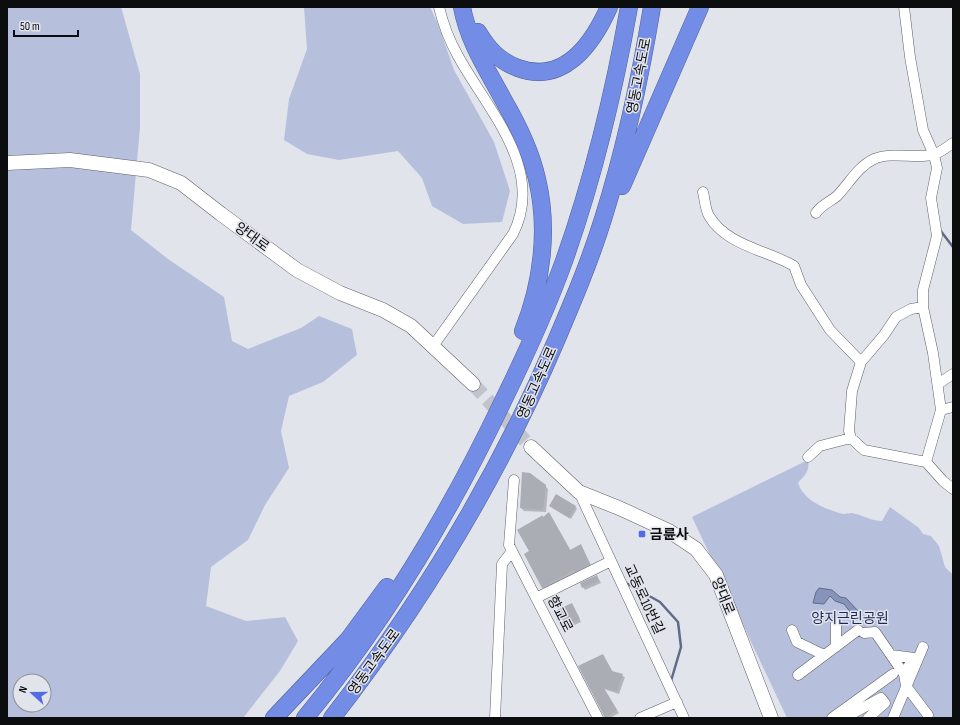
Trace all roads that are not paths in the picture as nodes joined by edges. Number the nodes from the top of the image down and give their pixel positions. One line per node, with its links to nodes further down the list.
1 (439, 7): 16 (street)
2 (462, 7): 31 (highway)
3 (471, 7): 4 (highway)
4 (609, 7)
5 (629, 7): 23 (highway, 영동고속도로)
6 (652, 7): 15 (highway, 영동고속도로)
7 (700, 7): 15 (highway)
8 (904, 7): 10 (street)
9 (953, 143): 10 (street)
10 (934, 155): 13 (street); 14 (street)
11 (7, 163): 16 (street, 양대로)
12 (703, 192): 17 (street)
13 (816, 213)
14 (923, 307): 17 (street); 20 (street)
15 (569, 312): 50 (highway, 영동고속도로)
16 (433, 346): 19 (street, 양대로)
17 (861, 362): 24 (street)
18 (953, 374): 20 (street)
19 (472, 384)
20 (938, 384): 22 (street)
21 (953, 407): 22 (street)
22 (941, 410): 27 (street)
23 (487, 435): 31 (highway, 영동고속도로); 49 (highway, 영동고속도로)
24 (851, 438): 26 (street); 27 (street)
25 (531, 447): 30 (street, 양대로)
26 (808, 457)
27 (926, 462): 29 (street)
28 (514, 480): 32 (street)
29 (953, 489)
30 (579, 492): 33 (street, 교동로10번길); 55 (street, 양대로)
31 (428, 527): 48 (highway, 영동고속도로)
32 (512, 551): 34 (street); 51 (street)
33 (611, 562): 34 (street, 향교로); 45 (street, 교동로10번길)
34 (536, 598): 52 (street, 향교로)
35 (836, 622): 37 (street)
36 (792, 630): 39 (street)
37 (836, 646): 39 (street); 40 (street)
38 (923, 647): 44 (street)
39 (824, 655): 43 (street)
40 (891, 655): 42 (street); 42 (street)
41 (893, 674): 47 (street)
42 (904, 674): 44 (street)
43 (798, 675)
44 (906, 686): 46 (street); 58 (street)
45 (676, 702): 53 (street); 54 (street, 교동로10번길)
46 (928, 715)
47 (828, 716)
48 (274, 718)
49 (305, 718)
50 (332, 718)
51 (495, 718)
52 (598, 718)
53 (640, 718)
54 (684, 718)
55 (771, 718)
56 (844, 718): 57 (street)
57 (868, 718)
58 (893, 718)

